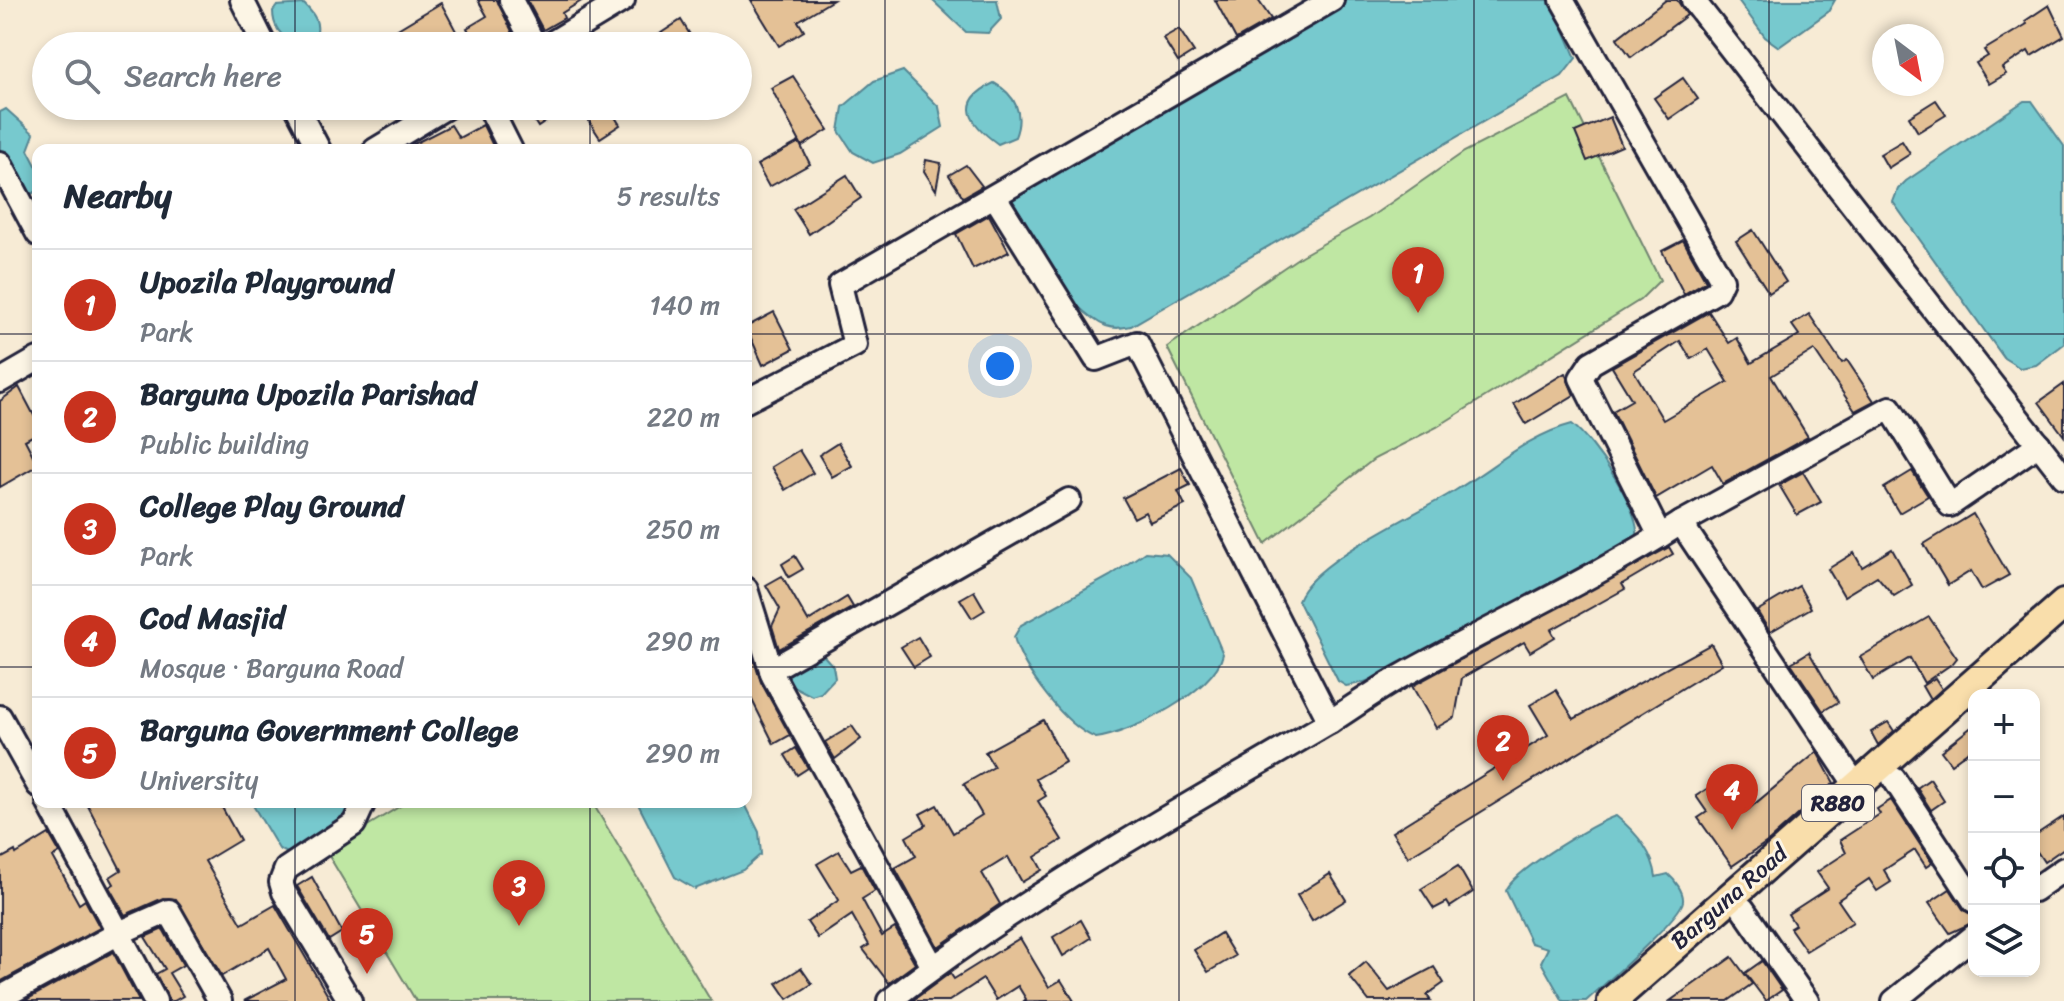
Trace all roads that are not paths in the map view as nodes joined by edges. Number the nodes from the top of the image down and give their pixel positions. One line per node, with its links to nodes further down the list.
1 (242, 0): 7 (street)
2 (511, 0): 8 (street)
3 (623, 0): 9 (street)
4 (1332, 0): 17 (street)
5 (1562, 0): 26 (street)
6 (1693, 0): 22 (street)
7 (258, 32)
8 (528, 32)
9 (570, 32)
10 (303, 120): 13 (street)
11 (425, 120): 14 (street)
12 (496, 120): 15 (street)
13 (316, 144)
14 (385, 144)
15 (508, 144)
16 (0, 163): 18 (street)
17 (995, 197): 21 (street); 34 (street)
18 (32, 223)
19 (32, 362): 20 (street)
20 (0, 381)
21 (752, 398)
22 (2039, 444): 23 (street); 25 (street)
23 (2064, 477)
24 (1069, 500): 30 (street)
25 (1681, 523): 26 (street); 37 (street)
26 (1660, 536): 34 (street)
27 (2064, 604): 37 (main road, Barguna Road / R880)
28 (752, 608): 30 (street)
29 (2064, 630): 31 (main road)
30 (771, 670): 46 (street)
31 (1997, 689)
32 (1968, 714): 36 (main road, Barguna Road / R880)
33 (0, 717): 35 (street)
34 (1330, 722): 46 (street)
35 (32, 774)
36 (1894, 779): 42 (street); 43 (main road, Barguna Road / R880)
37 (1857, 787): 52 (main road, Barguna Road / R880)
38 (51, 808): 44 (street)
39 (361, 808): 50 (street)
40 (2064, 869): 41 (street)
41 (2040, 886)
42 (1968, 892)
43 (1743, 909): 53 (main road, Barguna Road / R880); 54 (street)
44 (119, 933): 47 (street); 48 (street); 49 (street)
45 (1968, 941): 55 (street)
46 (933, 967): 51 (street)
47 (0, 998)
48 (155, 1001)
49 (220, 1001)
50 (350, 1001)
51 (889, 1001)
52 (1612, 1001)
53 (1637, 1001)
54 (1807, 1001)
55 (1894, 1001)

